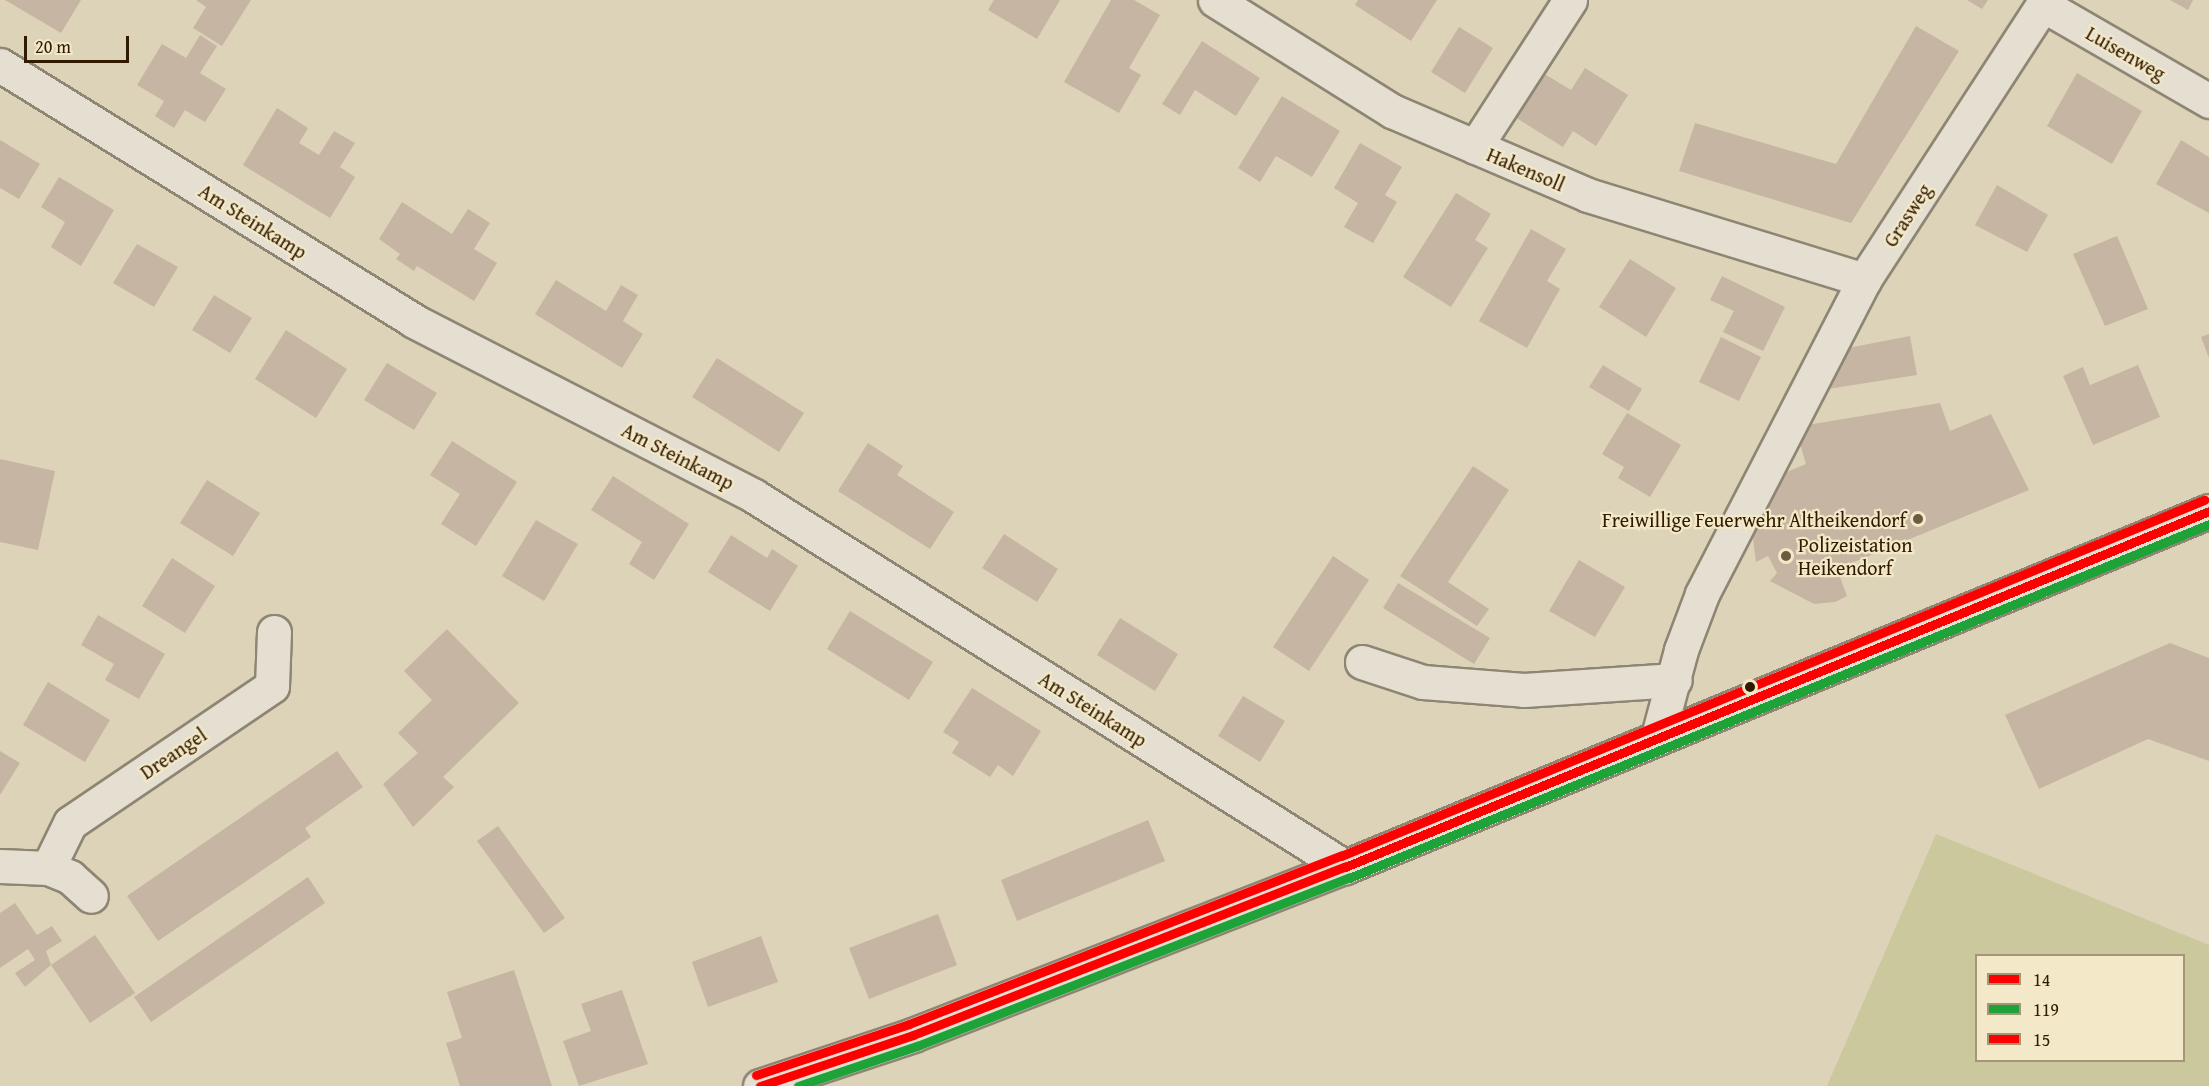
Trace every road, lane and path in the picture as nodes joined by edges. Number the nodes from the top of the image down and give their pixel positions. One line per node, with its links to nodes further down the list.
1 (1215, 0): 6 (street, Hakensoll)
2 (1570, 0): 6 (street)
3 (2045, 2): 5 (street, Luisenweg); 7 (street, Grasweg)
4 (0, 65): 14 (street, Am Steinkamp)
5 (2209, 101)
6 (1475, 147): 7 (street, Hakensoll)
7 (1864, 280): 11 (street, Grasweg)
8 (2209, 511): 12 (street)
9 (274, 632): 15 (street, Dreangel)
10 (1362, 662): 11 (street)
11 (1675, 680): 12 (street, Grasweg)
12 (1658, 736): 14 (street)
13 (0, 867): 15 (street)
14 (1345, 867): 17 (street)
15 (48, 868): 16 (street)
16 (91, 896)
17 (760, 1086)

